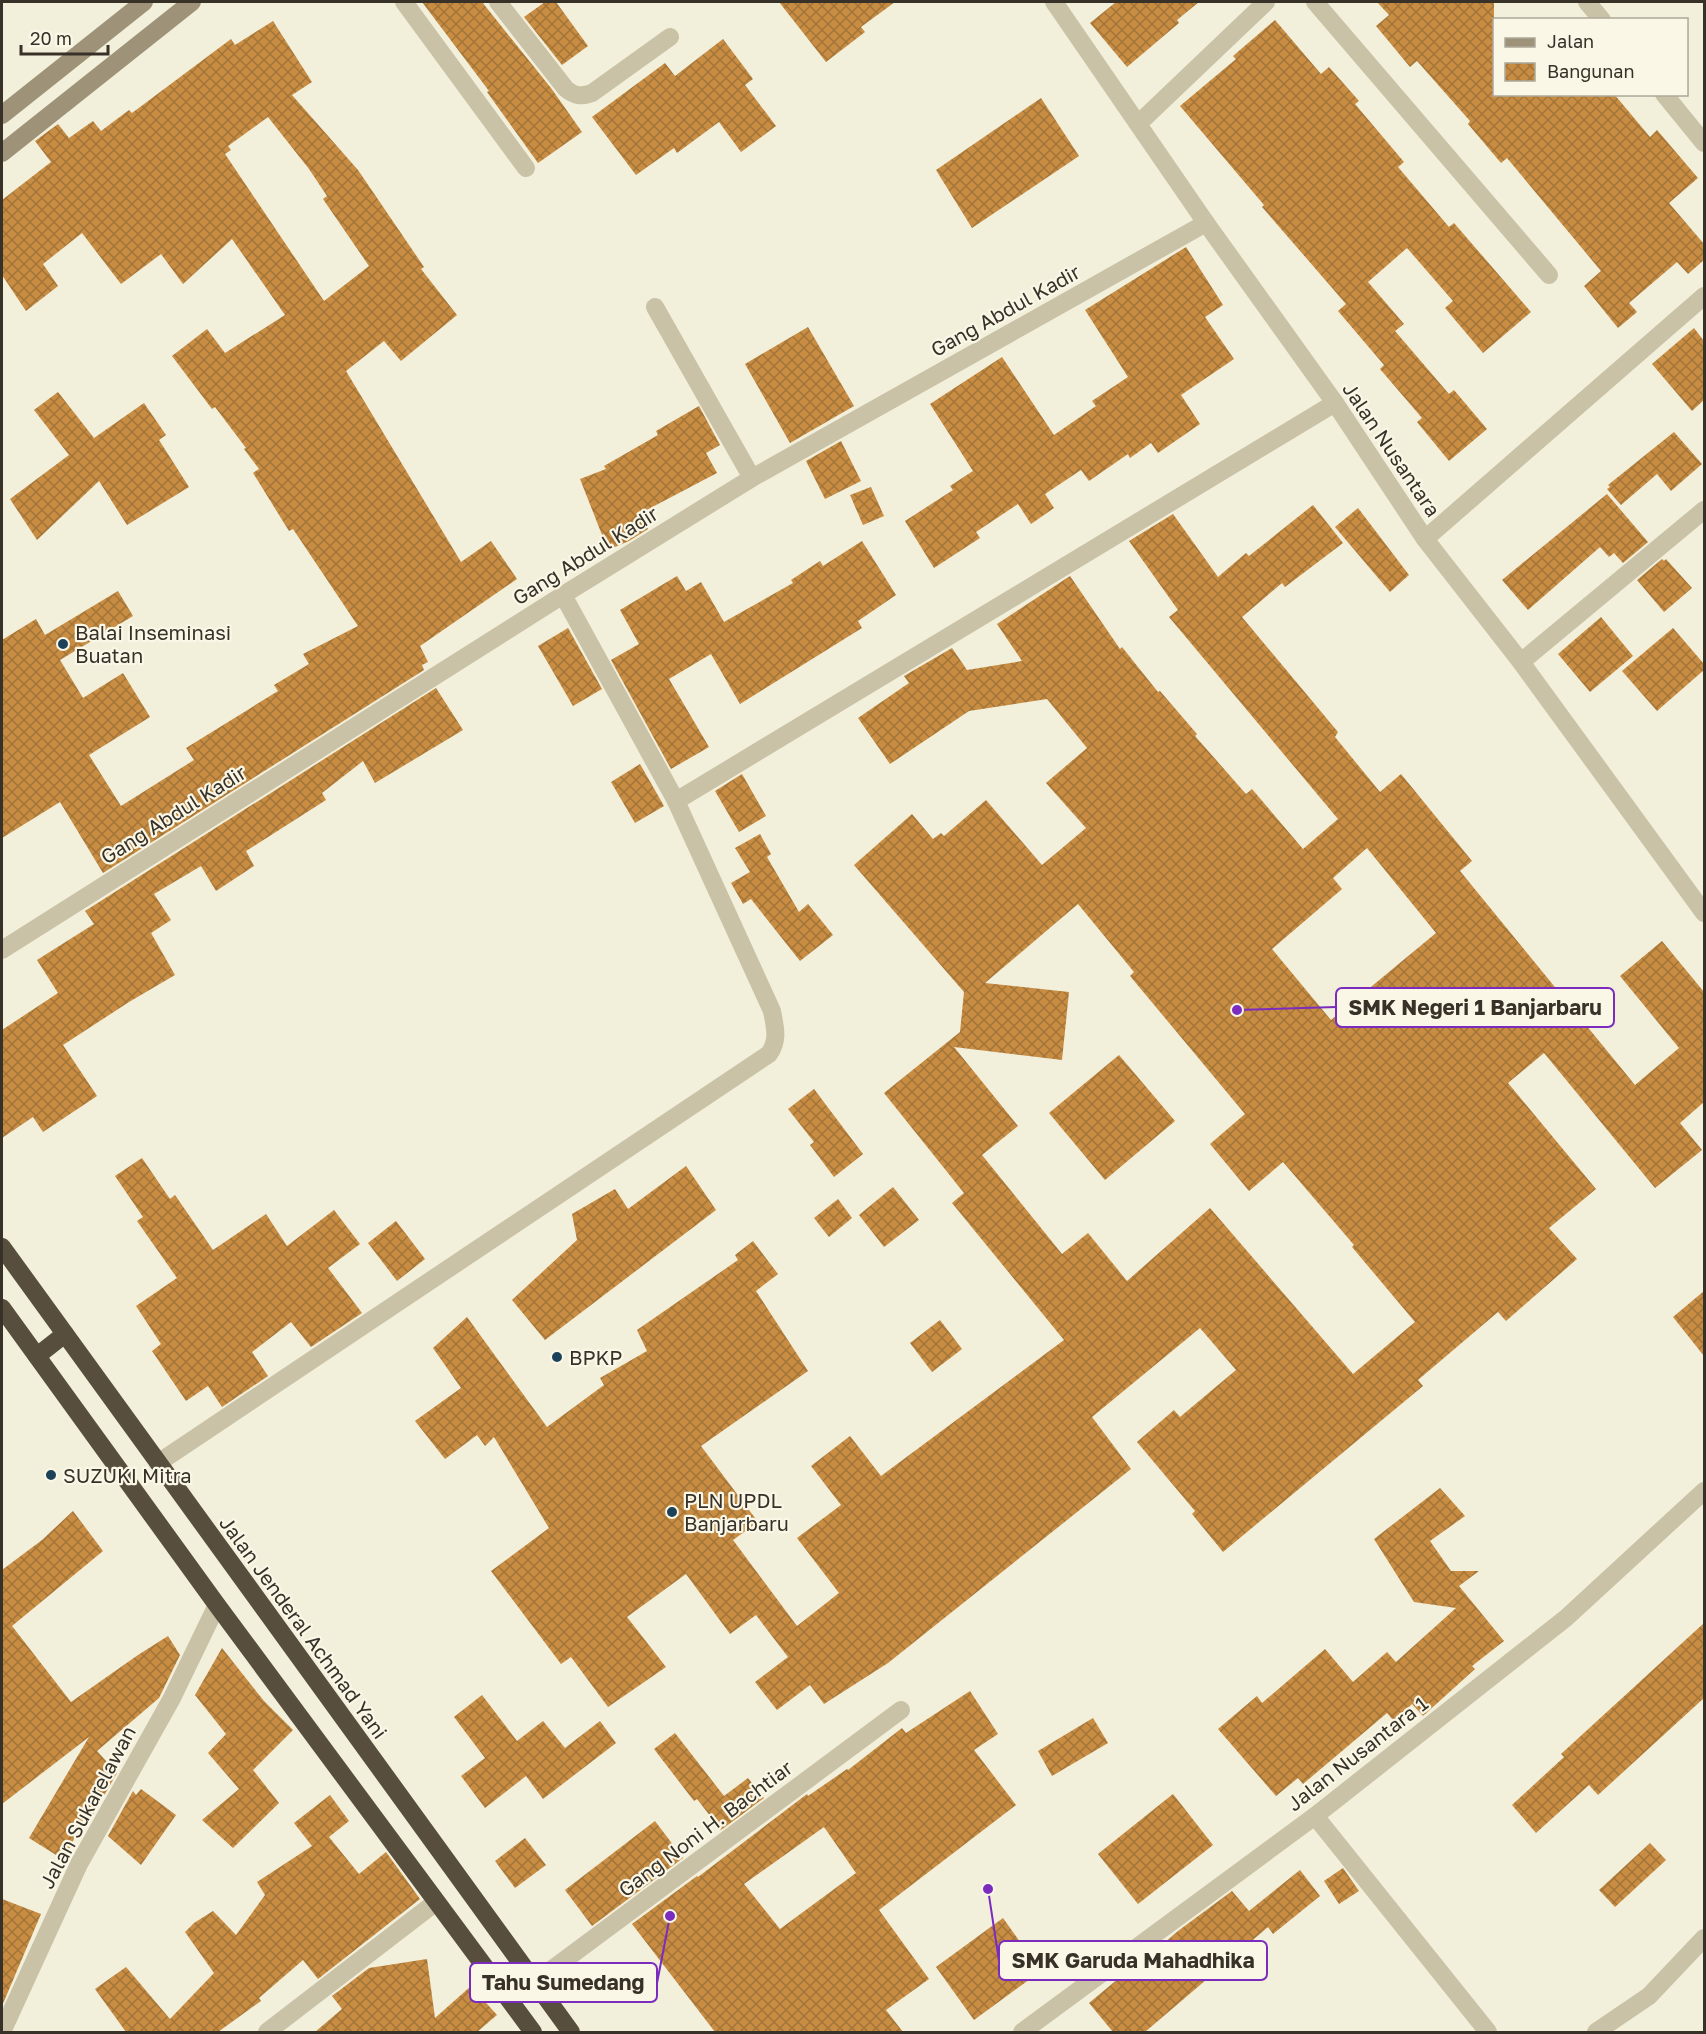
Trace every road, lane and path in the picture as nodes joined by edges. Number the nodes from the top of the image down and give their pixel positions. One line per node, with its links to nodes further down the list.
1 (144, 2): 12 (main road)
2 (192, 2): 15 (main road)
3 (404, 2): 16 (street)
4 (498, 2): 10 (street)
5 (1054, 2): 13 (street, Jalan Nusantara)
6 (1266, 2): 13 (street)
7 (1315, 2): 18 (street)
8 (1587, 2): 9 (street)
9 (1600, 18)
10 (670, 37)
11 (1666, 96): 14 (street)
12 (2, 115)
13 (1138, 124): 17 (street, Jalan Nusantara)
14 (1704, 144)
15 (2, 153)
16 (526, 168)
17 (1206, 223): 21 (street, Jalan Nusantara); 22 (street, Gang Abdul Kadir)
18 (1549, 275)
19 (1704, 296): 24 (street)
20 (655, 307): 22 (street)
21 (1335, 403): 24 (street, Jalan Nusantara); 27 (street)
22 (752, 478): 25 (street, Gang Abdul Kadir)
23 (1704, 510): 26 (street)
24 (1425, 539): 26 (street, Jalan Nusantara)
25 (563, 595): 27 (street); 29 (street, Gang Abdul Kadir)
26 (1521, 662): 28 (street, Jalan Nusantara)
27 (676, 801): 34 (street)
28 (1704, 913)
29 (2, 950)
30 (2, 1247): 32 (highway, Jalan Jenderal Achmad Yani)
31 (2, 1308): 33 (highway)
32 (65, 1334): 33 (highway); 34 (highway, Jalan Jenderal Achmad Yani)
33 (37, 1356): 36 (highway)
34 (158, 1462): 41 (highway, Jalan Jenderal Achmad Yani)
35 (1704, 1491): 38 (street, Jalan Nusantara 1)
36 (217, 1605): 39 (highway); 42 (street, Jalan Sukarelawan)
37 (901, 1710): 41 (street, Gang Noni H. Bachtiar)
38 (1315, 1816): 46 (street, Jalan Nusantara 1); 47 (street)
39 (436, 1902): 43 (street); 44 (highway)
40 (1704, 1938): 48 (street)
41 (536, 1982): 45 (highway, Jalan Jenderal Achmad Yani)
42 (2, 2032)
43 (267, 2032)
44 (533, 2032)
45 (572, 2032)
46 (1022, 2032)
47 (1488, 2032)
48 (1596, 2032)

